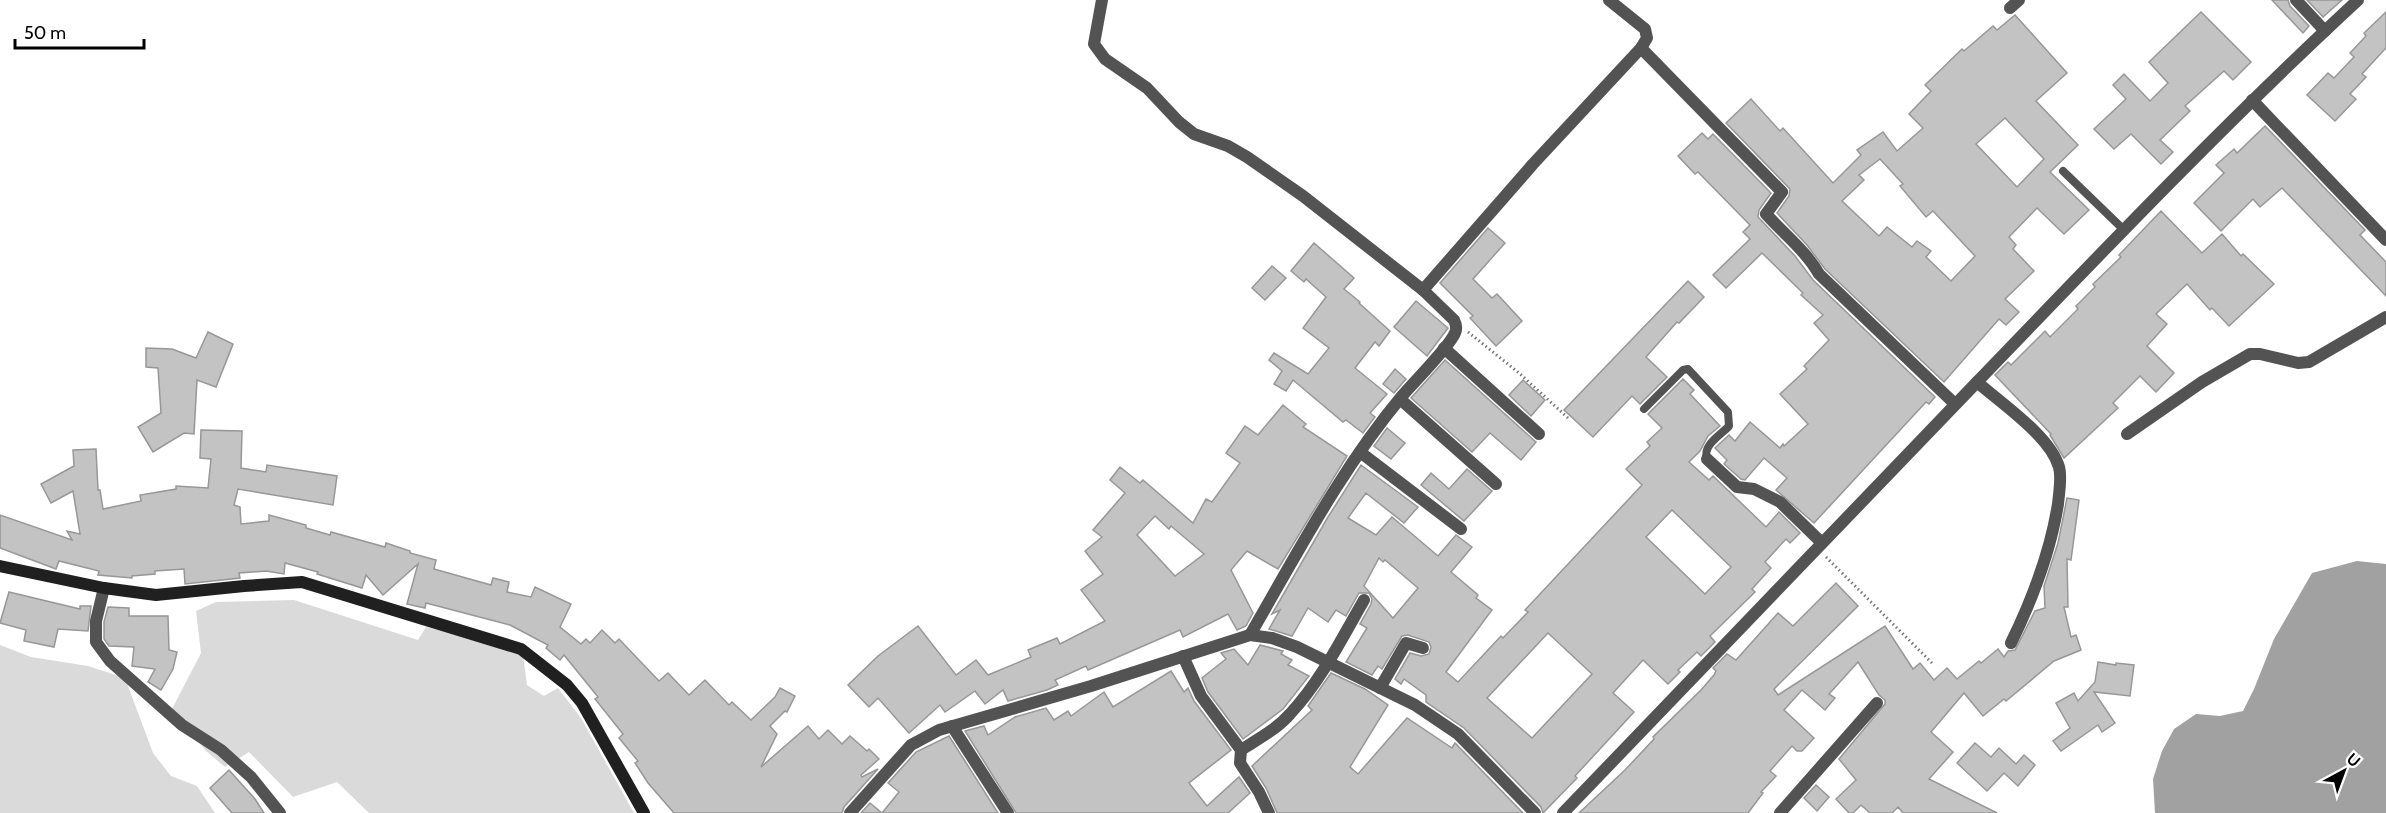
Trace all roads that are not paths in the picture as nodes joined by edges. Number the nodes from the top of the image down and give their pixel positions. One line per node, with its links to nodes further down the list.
1 (1102, 0): 11 (street)
2 (1609, 0): 6 (street)
3 (2295, 0): 5 (street)
4 (2358, 0): 5 (street)
5 (2325, 31): 7 (street)
6 (1641, 48): 11 (street); 16 (street)
7 (2252, 100): 9 (street); 10 (street)
8 (2063, 171): 9 (lane)
9 (2123, 229): 14 (street)
10 (2386, 240)
11 (1423, 290): 13 (street)
12 (2386, 317): 19 (street)
13 (1444, 348): 15 (street); 18 (street)
14 (1977, 382): 16 (street); 29 (street)
15 (1400, 399): 20 (street); 22 (street)
16 (1955, 404): 24 (street)
17 (1644, 408): 21 (lane)
18 (1539, 434)
19 (2127, 434)
20 (1360, 452): 23 (street); 28 (street)
21 (1707, 459): 24 (street)
22 (1496, 484)
23 (1461, 529)
24 (1819, 544): 43 (street)
25 (0, 566): 26 (main road)
26 (104, 588): 37 (street); 38 (main road)
27 (1365, 600): 32 (street)
28 (1250, 635): 31 (street); 32 (street)
29 (2011, 643)
30 (1423, 648): 33 (street)
31 (1183, 656): 35 (street); 36 (street)
32 (1328, 663): 33 (street); 36 (street)
33 (1380, 688): 42 (street)
34 (1877, 703): 44 (street)
35 (952, 726): 39 (street); 40 (street)
36 (1241, 750): 41 (street)
37 (280, 813)
38 (644, 813)
39 (850, 813)
40 (1008, 813)
41 (1269, 813)
42 (1535, 813)
43 (1563, 813)
44 (1780, 813)

